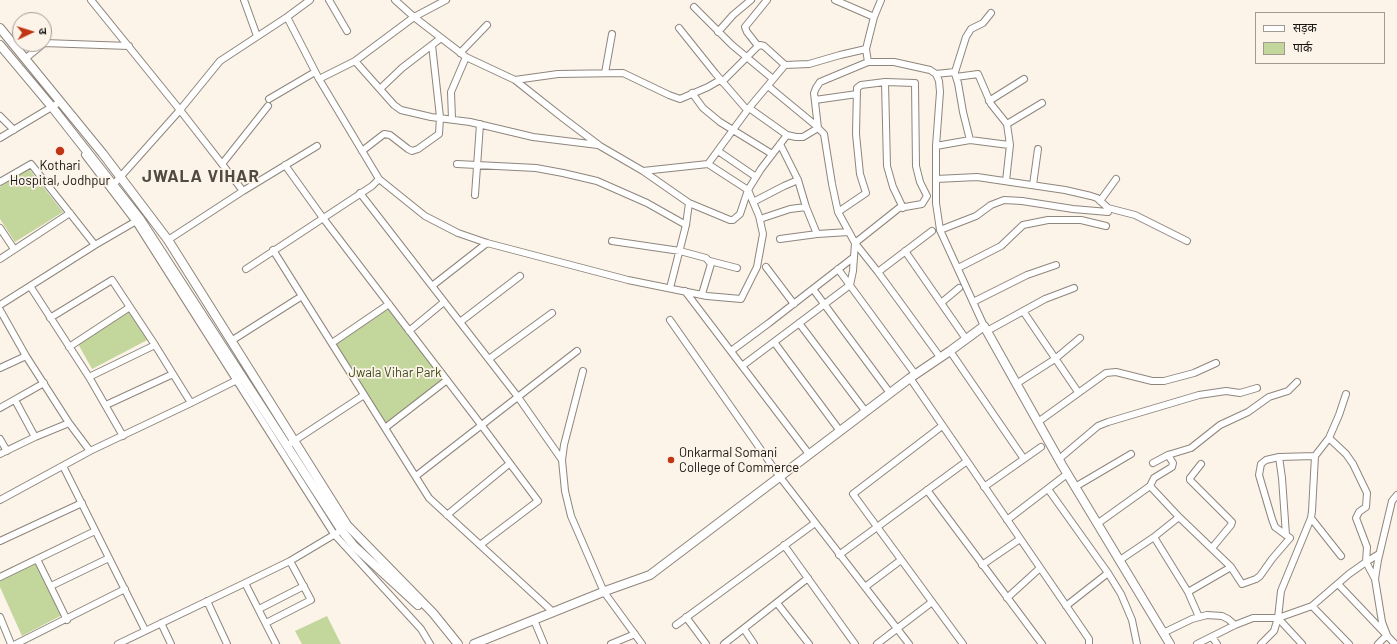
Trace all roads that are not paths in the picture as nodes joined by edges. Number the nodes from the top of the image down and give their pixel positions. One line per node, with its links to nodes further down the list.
1 (244, 0): 22 (street)
2 (310, 0): 13 (street)
3 (329, 0): 19 (street)
4 (395, 0): 14 (street)
5 (446, 0): 14 (street)
6 (751, 0): 20 (street)
7 (767, 0): 28 (street)
8 (835, 0): 15 (street)
9 (881, 0): 15 (street)
10 (93, 1): 27 (street)
11 (694, 7): 20 (street)
12 (991, 13): 41 (street)
13 (287, 17): 22 (street); 38 (street)
14 (414, 17): 23 (street); 35 (street)
15 (874, 17): 29 (street)
16 (487, 25): 31 (street)
17 (0, 28): 34 (main road)
18 (679, 28): 46 (street)
19 (347, 31)
20 (718, 32): 33 (street)
21 (612, 34): 39 (street)
22 (257, 36): 60 (street)
23 (441, 38): 26 (street); 31 (street)
24 (52, 44): 27 (street)
25 (0, 45): 58 (main road)
26 (432, 45): 49 (street); 62 (street)
27 (129, 46): 60 (street)
28 (758, 46): 33 (street); 37 (street)
29 (866, 49): 36 (street); 37 (street)
30 (34, 52): 34 (street)
31 (460, 53): 32 (street)
32 (466, 57): 44 (street); 63 (street)
33 (746, 57): 45 (street); 46 (street)
34 (25, 59): 55 (main road)
35 (355, 61): 42 (street); 49 (street)
36 (868, 62): 40 (street); 53 (street)
37 (785, 65): 45 (street)
38 (315, 72): 42 (street); 52 (street)
39 (605, 73): 44 (street); 50 (street)
40 (936, 74): 41 (street); 76 (street)
41 (955, 75): 54 (street); 71 (street)
42 (319, 79): 78 (street)
43 (1024, 79): 54 (street)
44 (515, 80): 75 (street)
45 (773, 80): 48 (street)
46 (721, 81): 50 (street); 59 (street)
47 (885, 82): 51 (street); 105 (street); 105 (street)
48 (768, 86): 59 (street); 68 (street)
49 (380, 89): 62 (street)
50 (692, 93): 67 (street)
51 (857, 94): 53 (street); 107 (street)
52 (269, 99)
53 (815, 100): 68 (street)
54 (989, 101): 65 (street)
55 (60, 102): 58 (street); 88 (main road)
56 (1042, 103): 65 (street)
57 (268, 106): 81 (street)
58 (51, 108): 66 (street); 95 (main road); 111 (street)
59 (748, 109): 67 (street); 69 (street)
60 (180, 110): 81 (street); 88 (street)
61 (0, 116): 66 (street)
62 (440, 118): 63 (street); 78 (street)
63 (452, 119): 64 (street)
64 (480, 124): 75 (street); 83 (street)
65 (1007, 124): 73 (street)
66 (14, 130): 70 (street)
67 (733, 131): 79 (street); 80 (street)
68 (821, 131): 69 (street); 107 (street)
69 (787, 135): 72 (street)
70 (0, 138)
71 (970, 140): 73 (street); 76 (street)
72 (780, 144): 80 (street); 91 (street)
73 (1010, 145): 92 (street)
74 (317, 146): 85 (street)
75 (600, 146): 86 (street)
76 (936, 146): 89 (street)
77 (1038, 149): 96 (street)
78 (362, 151): 94 (street)
79 (718, 151): 84 (street); 87 (street)
80 (772, 154): 87 (street)
81 (222, 164): 98 (street)
82 (457, 164): 83 (street)
83 (477, 164): 100 (street); 112 (street)
84 (708, 164): 86 (street); 97 (street)
85 (285, 165): 98 (street); 109 (street)
86 (642, 171): 103 (street)
87 (756, 177): 97 (street)
88 (120, 178): 95 (street); 120 (main road)
89 (936, 179): 92 (street); 115 (street)
90 (1116, 179): 101 (street)
91 (798, 180): 102 (street); 104 (street)
92 (1006, 181): 96 (street)
93 (0, 182): 108 (street)
94 (375, 183): 99 (street); 125 (street)
95 (114, 184): 111 (main road)
96 (1033, 185): 101 (street)
97 (748, 190): 102 (street); 103 (street)
98 (243, 191): 120 (street)
99 (360, 193): 109 (street); 143 (street)
100 (475, 195)
101 (1100, 201): 106 (street)
102 (753, 202): 110 (street)
103 (689, 203): 112 (street)
104 (806, 207): 110 (street); 118 (street)
105 (903, 208): 123 (street)
106 (1108, 208): 115 (street); 122 (street)
107 (838, 212): 117 (street)
108 (70, 213): 124 (street); 126 (street)
109 (323, 218): 127 (street); 154 (street)
110 (760, 219): 149 (street)
111 (138, 221): 124 (street); 189 (main road)
112 (686, 225): 128 (street)
113 (1106, 226): 136 (street)
114 (0, 228): 126 (street)
115 (940, 230): 136 (street)
116 (932, 231): 129 (street)
117 (849, 232): 118 (street); 123 (street)
118 (816, 234): 119 (street)
119 (780, 239)
120 (168, 240): 170 (main road)
121 (612, 241): 128 (street)
122 (1187, 242)
123 (855, 243): 130 (street); 139 (street)
124 (95, 245): 142 (street)
125 (485, 245): 143 (street); 144 (street)
126 (14, 249): 131 (street)
127 (273, 250): 138 (street); 150 (street)
128 (680, 251): 132 (street); 144 (street)
129 (905, 251): 139 (street); 153 (street)
130 (854, 257): 137 (street); 141 (street)
131 (0, 259)
132 (710, 261): 135 (street); 149 (street)
133 (1056, 265): 152 (street)
134 (766, 267): 155 (street)
135 (737, 268)
136 (958, 268): 152 (street)
137 (838, 269): 141 (street); 147 (street)
138 (246, 270)
139 (878, 272): 179 (street)
140 (520, 276): 164 (street)
141 (850, 285): 157 (street); 187 (street)
142 (30, 286): 156 (street); 162 (street)
143 (432, 286): 151 (street)
144 (670, 288): 148 (street)
145 (959, 288): 153 (street)
146 (1074, 288): 160 (street)
147 (813, 289): 155 (street); 157 (street)
148 (685, 291): 149 (street); 176 (street)
149 (702, 294)
150 (302, 296): 170 (street); 172 (street)
151 (444, 302): 164 (street); 167 (street)
152 (973, 302): 166 (street)
153 (941, 303): 169 (street)
154 (389, 304): 167 (street); 172 (street)
155 (794, 304): 176 (street)
156 (0, 305)
157 (825, 305): 165 (street); 196 (street)
158 (130, 307): 162 (street); 173 (street); 174 (street)
159 (0, 310): 178 (street)
160 (1023, 311): 166 (street); 181 (street)
161 (552, 312): 180 (street)
162 (50, 318): 174 (street)
163 (670, 320): 234 (street)
164 (460, 322): 180 (street)
165 (799, 324): 171 (street); 204 (street)
166 (983, 328): 169 (main road); 193 (main road)
167 (410, 331): 190 (street)
168 (1080, 338): 181 (street)
169 (966, 339): 177 (main road)
170 (231, 341): 215 (main road)
171 (774, 342): 183 (street); 210 (street)
172 (332, 343): 197 (street)
173 (155, 345): 186 (street); 188 (street)
174 (69, 346): 188 (street)
175 (577, 351): 199 (street)
176 (731, 351): 183 (street)
177 (950, 351): 179 (main road); 227 (street)
178 (26, 356): 184 (street); 192 (street)
179 (940, 358): 187 (main road)
180 (489, 359): 199 (street)
181 (1055, 359): 193 (street); 195 (street)
182 (1216, 363): 195 (street)
183 (742, 366): 220 (street)
184 (0, 368)
185 (583, 371): 226 (street)
186 (173, 374): 201 (street); 202 (street)
187 (913, 376): 196 (main road); 208 (street)
188 (89, 377): 202 (street)
189 (239, 378): 201 (street); 215 (main road); 252 (street)
190 (447, 380): 207 (street); 209 (street)
191 (1298, 382): 222 (street)
192 (44, 383): 200 (street); 206 (street)
193 (1016, 384): 205 (main road)
194 (1257, 388): 225 (street)
195 (1078, 392): 205 (street)
196 (890, 393): 204 (main road)
197 (364, 394): 209 (street); 215 (street)
198 (1346, 394): 213 (street)
199 (518, 397): 207 (street); 226 (street)
200 (15, 400): 203 (street); 212 (street)
201 (191, 403): 211 (street)
202 (106, 405): 211 (street)
203 (0, 408)
204 (866, 412): 210 (main road)
205 (1038, 422): 225 (main road)
206 (69, 423): 212 (street); 218 (street)
207 (482, 426): 229 (street); 233 (street)
208 (942, 426): 228 (street); 250 (street)
209 (385, 428): 233 (street)
210 (840, 431): 220 (main road)
211 (123, 436): 218 (street)
212 (35, 437): 217 (street)
213 (1328, 438): 223 (street); 268 (street)
214 (0, 440): 217 (street)
215 (290, 443): 252 (main road)
216 (1041, 447): 227 (street)
217 (6, 451): 219 (street)
218 (90, 451): 232 (street)
219 (0, 454)
220 (809, 454): 234 (main road)
221 (1131, 454): 238 (street)
222 (1168, 455): 230 (street); 236 (street)
223 (1315, 456): 224 (street); 246 (street)
224 (1279, 457): 253 (street); 253 (street)
225 (1059, 459): 235 (main road)
226 (562, 460): 282 (street)
227 (1024, 460): 237 (street)
228 (967, 461): 237 (street); 240 (street)
229 (509, 464): 244 (street); 257 (street)
230 (1153, 464)
231 (1202, 464): 259 (street)
232 (63, 466): 242 (street); 243 (street)
233 (416, 476): 244 (street)
234 (780, 477): 248 (street); 282 (main road)
235 (1064, 477): 238 (main road); 239 (street)
236 (1150, 486): 245 (street); 249 (street)
237 (984, 487): 247 (street)
238 (1075, 487): 249 (main road)
239 (1048, 488): 247 (street); 272 (street)
240 (927, 490): 250 (street); 269 (street)
241 (1397, 495): 261 (street)
242 (0, 500)
243 (82, 503): 251 (street); 256 (street)
244 (447, 515): 257 (street)
245 (1179, 517): 254 (street); 259 (street)
246 (1311, 518): 262 (street); 295 (street)
247 (1007, 520): 255 (street)
248 (815, 523): 258 (street); 260 (street)
249 (1097, 524): 267 (main road)
250 (877, 527): 260 (street); 266 (street)
251 (95, 531): 263 (street); 264 (street)
252 (342, 531): 265 (street); 316 (street); 317 (main road); 318 (main road)
253 (1286, 535): 270 (street)
254 (1154, 537): 267 (street); 283 (street)
255 (1020, 539): 269 (street); 271 (street)
256 (0, 541)
257 (480, 545): 291 (street)
258 (784, 545): 274 (street); 293 (street)
259 (1212, 548): 270 (street)
260 (840, 554): 280 (street)
261 (1379, 554): 268 (street); 275 (street)
262 (1341, 556)
263 (109, 558): 278 (street); 281 (street)
264 (37, 559): 273 (street); 278 (street)
265 (290, 560): 276 (street); 279 (street)
266 (901, 560): 280 (street); 286 (street)
267 (1120, 560): 305 (main road)
268 (1366, 562): 275 (street); 277 (street)
269 (982, 564): 284 (street)
270 (1231, 567): 283 (street)
271 (1040, 568): 284 (street); 288 (street)
272 (1108, 573): 288 (street); 333 (street)
273 (0, 577)
274 (808, 578): 287 (street); 327 (street)
275 (1375, 579): 307 (street)
276 (246, 583): 285 (street); 290 (street)
277 (1338, 584): 289 (street); 307 (street)
278 (51, 586): 296 (street)
279 (304, 586): 290 (street); 299 (street)
280 (865, 587): 303 (street)
281 (125, 589): 296 (street); 304 (street)
282 (604, 592): 291 (main road); 306 (street)
283 (1188, 592): 294 (street)
284 (1007, 598): 331 (street)
285 (207, 601): 298 (street); 309 (street)
286 (932, 602): 303 (street); 330 (street)
287 (776, 603): 302 (street); 326 (street)
288 (1066, 606): 332 (street)
289 (1312, 606): 295 (street); 339 (street)
290 (259, 609): 299 (street)
291 (553, 612): 297 (main road)
292 (0, 617): 311 (street)
293 (686, 617): 300 (street); 323 (street)
294 (1199, 617): 301 (street); 305 (street)
295 (1278, 618): 301 (street); 337 (street); 338 (street)
296 (67, 620): 312 (street)
297 (534, 620): 319 (main road); 320 (street)
298 (161, 623): 304 (street); 313 (street)
299 (266, 623): 315 (street)
300 (676, 625)
301 (1235, 625): 308 (street)
302 (744, 629): 324 (street); 325 (street)
303 (897, 629): 328 (street); 329 (street)
304 (145, 630): 310 (street)
305 (1163, 633): 334 (main road)
306 (635, 634): 321 (street); 322 (street)
307 (1387, 635): 340 (street); 341 (street)
308 (1212, 637): 335 (street); 336 (street)
309 (226, 642): 314 (street)
310 (121, 643)
311 (11, 644)
312 (16, 644)
313 (171, 644)
314 (218, 644)
315 (276, 644)
316 (430, 644)
317 (450, 644)
318 (458, 644)
319 (474, 644)
320 (544, 644)
321 (611, 644)
322 (642, 644)
323 (706, 644)
324 (724, 644)
325 (754, 644)
326 (809, 644)
327 (855, 644)
328 (877, 644)
329 (909, 644)
330 (963, 644)
331 (1042, 644)
332 (1089, 644)
333 (1137, 644)
334 (1170, 644)
335 (1197, 644)
336 (1217, 644)
337 (1261, 644)
338 (1302, 644)
339 (1349, 644)
340 (1378, 644)
341 (1395, 644)

